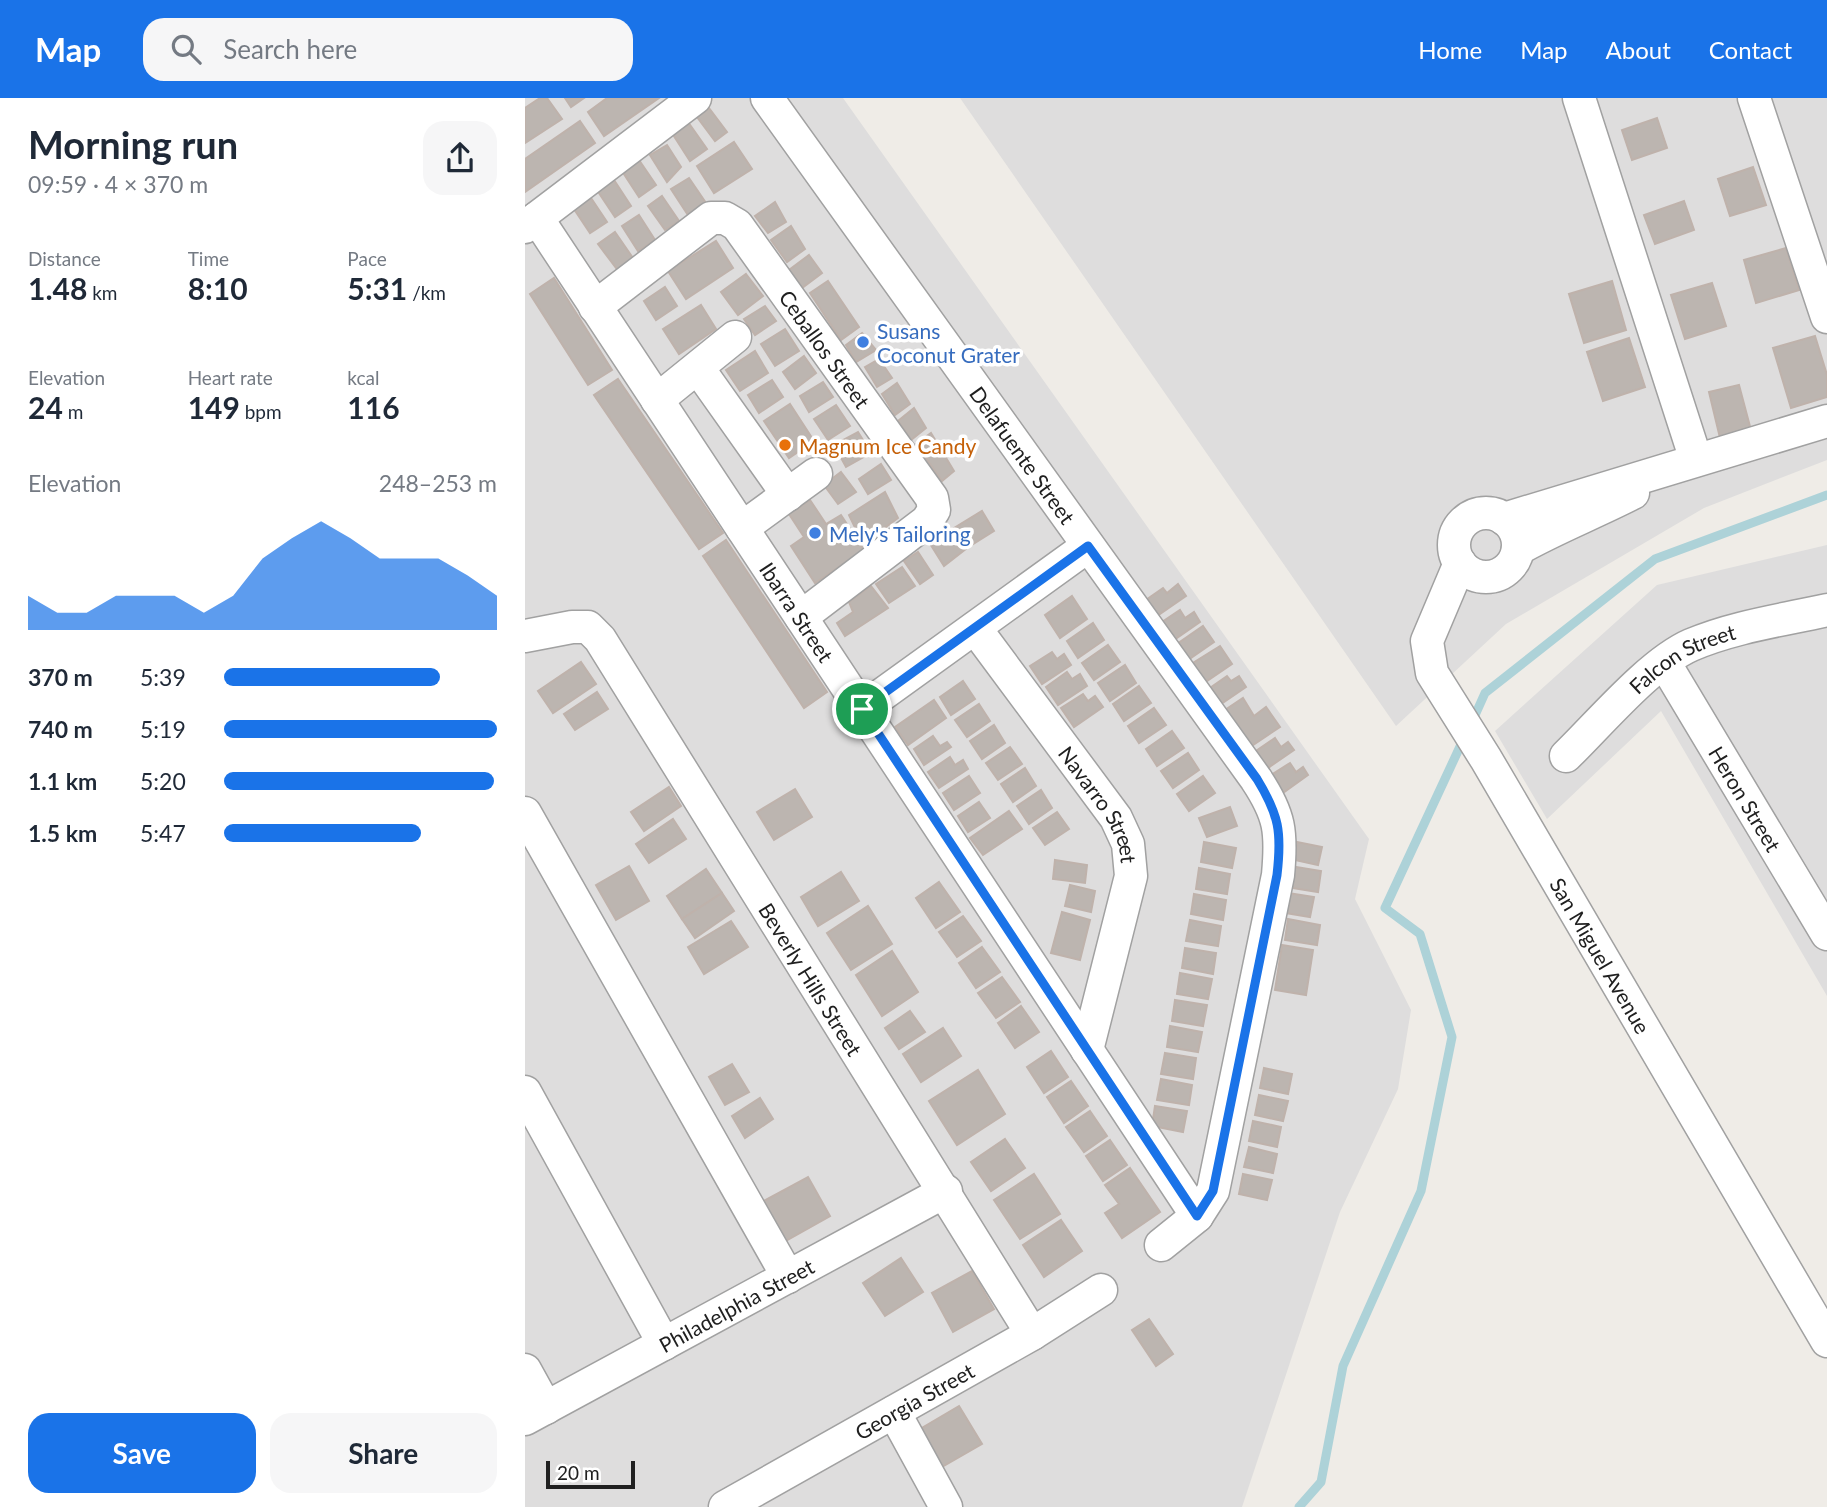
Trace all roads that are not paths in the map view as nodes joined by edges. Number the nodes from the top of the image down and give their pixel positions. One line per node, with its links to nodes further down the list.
1 (695, 98): 5 (street)
2 (767, 98): 17 (street, Delafuente Street)
3 (1579, 98): 12 (street)
4 (1754, 98): 7 (street)
5 (531, 223): 6 (street, Ibarra Street)
6 (595, 307): 10 (street, Ibarra Street); 21 (street, Ceballos Street)
7 (1827, 317)
8 (735, 337): 9 (street)
9 (698, 368): 10 (street); 14 (street)
10 (657, 400): 16 (street, Ibarra Street)
11 (1827, 421): 12 (street)
12 (1696, 460): 15 (street); 18 (street)
13 (816, 474): 14 (street)
14 (788, 495): 16 (street)
15 (1504, 519): 18 (street); 19 (street)
16 (743, 528): 21 (street, Ibarra Street)
17 (1088, 546): 22 (street); 32 (street, Delafuente Street)
18 (1518, 549): 19 (street)
19 (1460, 564): 37 (street, San Miguel Avenue)
20 (1827, 610): 24 (street, Falcon Street)
21 (801, 617): 25 (street, Ibarra Street)
22 (975, 628): 25 (street); 29 (street, Navarro Street)
23 (525, 636): 31 (street, Beverly Hills Street)
24 (1664, 662): 26 (street, Falcon Street); 28 (street, Heron Street)
25 (862, 709): 29 (street, Ibarra Street)
26 (1566, 756)
27 (525, 813): 34 (street)
28 (1827, 934)
29 (1087, 1050): 32 (street, Ibarra Street)
30 (525, 1092): 38 (street)
31 (946, 1191): 34 (street, Philadelphia Street); 36 (street, Beverly Hills Street)
32 (1197, 1216): 33 (street, Delafuente Street)
33 (1161, 1245)
34 (788, 1278): 38 (street, Philadelphia Street)
35 (1101, 1290): 36 (street, Georgia Street)
36 (1032, 1334): 40 (street, Georgia Street)
37 (1827, 1340)
38 (664, 1344): 41 (street, Philadelphia Street)
39 (525, 1370): 41 (street)
40 (894, 1412): 42 (street, Georgia Street); 43 (street)
41 (535, 1414)
42 (725, 1507)
43 (946, 1507)

